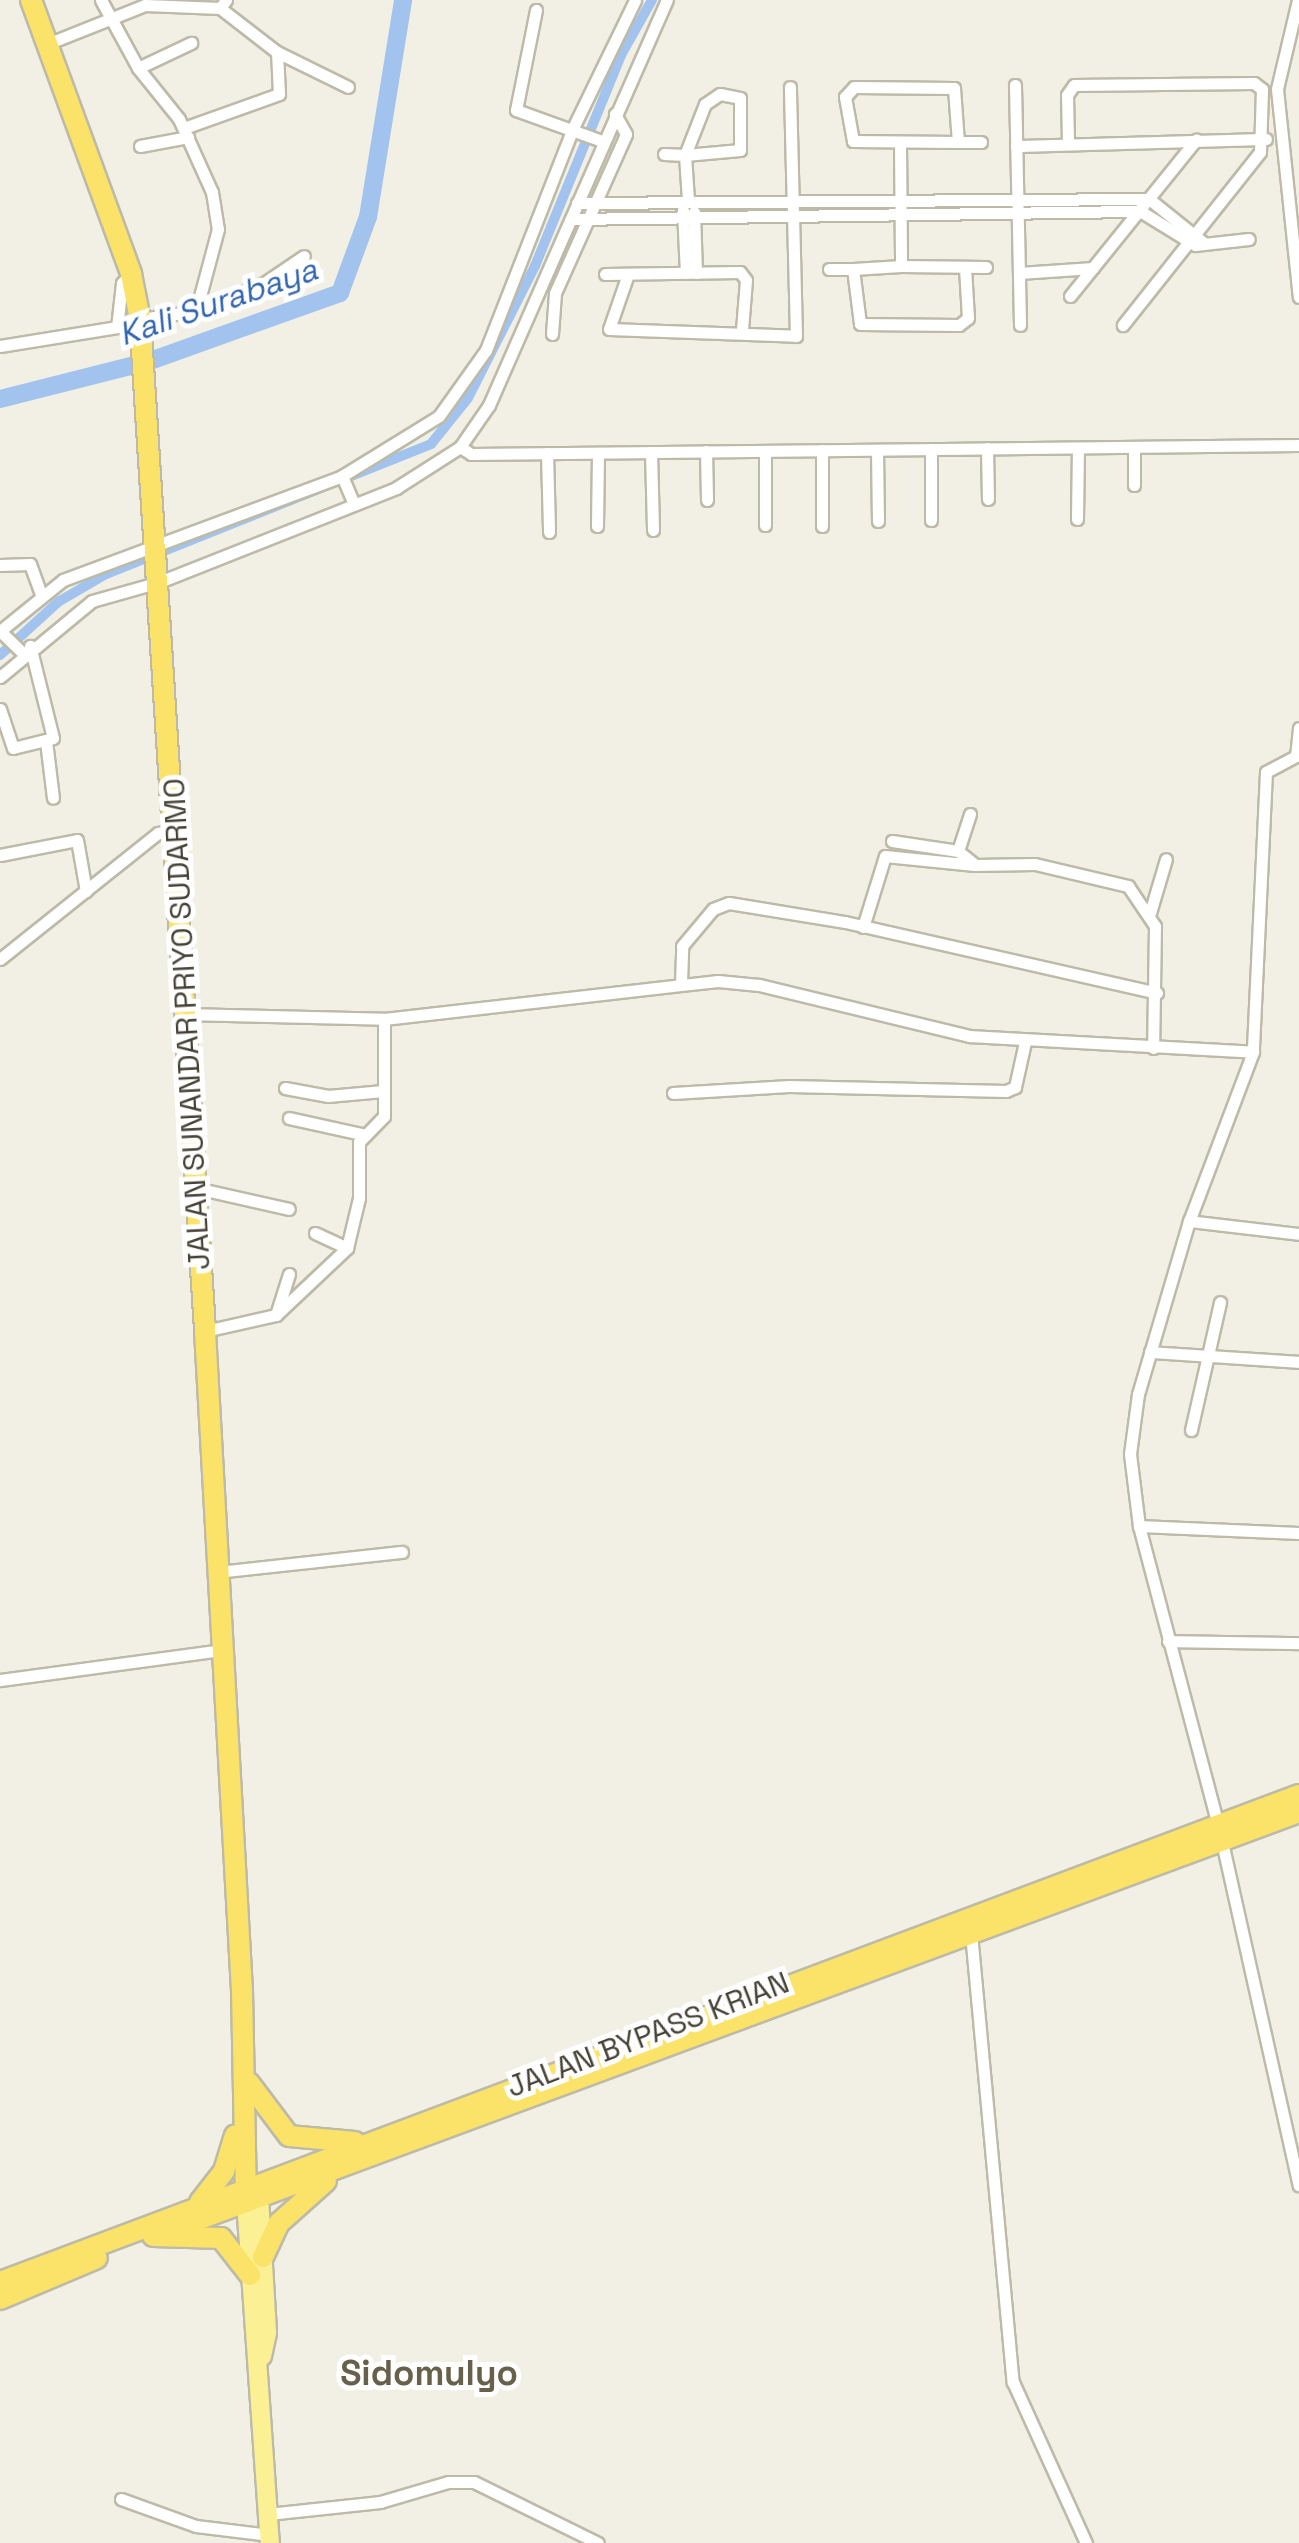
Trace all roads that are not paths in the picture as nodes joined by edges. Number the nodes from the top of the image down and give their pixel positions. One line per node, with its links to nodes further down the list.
1 (31, 0): 10 (highway, JALAN SUNANDAR PRIYO SUDARMO)
2 (101, 0): 8 (street)
3 (635, 0): 17 (street)
4 (667, 0): 16 (street)
5 (1298, 0): 20 (street)
6 (223, 4): 8 (street); 11 (street)
7 (536, 10): 17 (street)
8 (107, 20): 10 (street); 12 (street)
9 (191, 43): 12 (street)
10 (47, 44): 54 (highway, JALAN SUNANDAR PRIYO SUDARMO)
11 (277, 52): 14 (street); 18 (street)
12 (138, 68): 18 (street)
13 (1015, 85): 28 (street)
14 (348, 87)
15 (790, 87): 33 (street)
16 (615, 114): 21 (street); 35 (street)
17 (575, 131): 21 (street); 57 (street)
18 (186, 133): 27 (street); 61 (street)
19 (1261, 139): 20 (street); 22 (street); 25 (street); 43 (street)
20 (1278, 139): 60 (street)
21 (600, 140): 34 (street)
22 (1196, 140): 25 (street); 31 (street)
23 (958, 142): 24 (street); 26 (street); 26 (street)
24 (980, 142)
25 (1068, 142): 28 (street)
26 (900, 143): 37 (street)
27 (140, 146)
28 (1016, 146): 36 (street)
29 (664, 154): 30 (street)
30 (685, 155): 30 (street); 32 (street)
31 (1149, 198): 36 (street); 38 (street); 43 (street)
32 (688, 202): 33 (street); 35 (street); 40 (street)
33 (794, 202): 37 (street); 39 (street)
34 (578, 203): 35 (street); 42 (street)
35 (592, 203): 41 (street)
36 (1017, 206): 37 (street); 38 (street); 53 (street)
37 (901, 207): 39 (street); 46 (street)
38 (1140, 211): 43 (street); 49 (street)
39 (794, 216): 40 (street); 65 (street)
40 (689, 217): 41 (street); 52 (street)
41 (586, 218): 42 (street); 66 (street)
42 (572, 219): 58 (street)
43 (1198, 239): 44 (street); 64 (street)
44 (1249, 239)
45 (304, 256): 61 (street)
46 (901, 266): 48 (street); 51 (street)
47 (986, 267): 48 (street)
48 (965, 268): 51 (street)
49 (1094, 268): 53 (street); 59 (street)
50 (829, 269): 51 (street)
51 (853, 269)
52 (691, 273): 56 (street); 65 (street)
53 (1019, 273): 63 (street)
54 (131, 274): 62 (highway, JALAN SUNANDAR PRIYO SUDARMO); 67 (street)
55 (605, 274): 56 (street)
56 (627, 277): 65 (street)
57 (515, 287): 58 (street); 81 (street)
58 (535, 294): 69 (street)
59 (1070, 296)
60 (1299, 297)
61 (196, 312): 62 (street)
62 (140, 322): 94 (highway, JALAN SUNANDAR PRIYO SUDARMO)
63 (1020, 325)
64 (1123, 325)
65 (742, 330)
66 (552, 334)
67 (0, 346)
68 (1299, 445): 70 (street)
69 (460, 446): 80 (street); 85 (street)
70 (1134, 447): 72 (street); 82 (street)
71 (987, 448): 72 (street); 73 (street); 83 (street)
72 (1078, 448): 86 (street)
73 (931, 449): 75 (street); 87 (street)
74 (822, 450): 75 (street); 77 (street); 91 (street)
75 (878, 450): 88 (street)
76 (706, 451): 77 (street); 79 (street); 84 (street)
77 (765, 451): 89 (street)
78 (598, 452): 79 (street); 80 (street); 90 (street)
79 (652, 452): 92 (street)
80 (547, 453): 93 (street)
81 (343, 479): 85 (street); 94 (street)
82 (1134, 485)
83 (988, 498)
84 (707, 500)
85 (353, 501): 96 (street)
86 (1077, 519)
87 (932, 520)
88 (878, 521)
89 (766, 525)
90 (597, 526)
91 (822, 526)
92 (653, 530)
93 (549, 532)
94 (157, 548): 96 (highway, JALAN SUNANDAR PRIYO SUDARMO); 97 (street)
95 (0, 565): 97 (street)
96 (159, 578): 99 (street); 108 (highway, JALAN SUNANDAR PRIYO SUDARMO)
97 (41, 595): 98 (street)
98 (1, 632): 99 (street)
99 (23, 648): 100 (street); 103 (street)
100 (0, 677)
101 (0, 709): 104 (street)
102 (1299, 728): 105 (street)
103 (46, 741): 104 (street); 106 (street)
104 (6, 750)
105 (1297, 756): 124 (street)
106 (54, 798)
107 (970, 814): 110 (street)
108 (175, 830): 114 (street); 120 (highway, JALAN SUNANDAR PRIYO SUDARMO)
109 (892, 840): 110 (street)
110 (958, 851): 113 (street)
111 (0, 855): 114 (street)
112 (1166, 859): 115 (street)
113 (975, 865): 115 (street); 116 (street)
114 (86, 891): 117 (street)
115 (1151, 904): 119 (street)
116 (863, 927): 118 (street); 119 (street)
117 (0, 959)
118 (681, 983): 121 (street); 122 (street)
119 (1157, 993): 123 (street)
120 (185, 1014): 121 (street); 130 (highway, JALAN SUNANDAR PRIYO SUDARMO)
121 (384, 1019): 126 (street)
122 (1026, 1042): 123 (street); 127 (street)
123 (1152, 1048): 124 (street)
124 (1254, 1052): 132 (street)
125 (285, 1088): 126 (street)
126 (383, 1091): 129 (street)
127 (674, 1093)
128 (290, 1118): 129 (street)
129 (362, 1134): 135 (street)
130 (196, 1188): 131 (street); 139 (highway, JALAN SUNANDAR PRIYO SUDARMO)
131 (289, 1209)
132 (1188, 1220): 134 (street); 140 (street)
133 (315, 1234): 135 (street)
134 (1299, 1234)
135 (347, 1248): 138 (street)
136 (289, 1274): 138 (street)
137 (1220, 1302): 141 (street)
138 (276, 1315): 139 (street)
139 (205, 1332): 147 (highway, JALAN SUNANDAR PRIYO SUDARMO)
140 (1150, 1352): 141 (street); 144 (street)
141 (1208, 1356): 142 (street); 143 (street)
142 (1299, 1362)
143 (1191, 1430)
144 (1139, 1526): 145 (street); 148 (street)
145 (1299, 1533)
146 (402, 1552): 147 (street)
147 (217, 1572): 150 (highway, JALAN SUNANDAR PRIYO SUDARMO)
148 (1168, 1641): 149 (street); 154 (street)
149 (1299, 1643)
150 (221, 1650): 151 (street); 156 (highway, JALAN SUNANDAR PRIYO SUDARMO)
151 (0, 1680)
152 (1299, 1795): 154 (highway, JALAN BYPASS KRIAN)
153 (1299, 1812): 154 (highway, JALAN BYPASS KRIAN)
154 (1220, 1832): 155 (highway, JALAN BYPASS KRIAN); 158 (street); 159 (highway, JALAN BYPASS KRIAN)
155 (971, 1933): 160 (highway, JALAN BYPASS KRIAN); 174 (street)
156 (246, 2075): 157 (highway, JALAN SUNANDAR PRIYO SUDARMO); 159 (highway); 162 (highway, JALAN SUNANDAR PRIYO SUDARMO)
157 (240, 2112): 162 (highway, JALAN SUNANDAR PRIYO SUDARMO); 163 (highway)
158 (1292, 2124): 161 (street)
159 (367, 2143): 162 (highway, JALAN BYPASS KRIAN)
160 (344, 2168): 162 (highway, JALAN BYPASS KRIAN); 165 (highway)
161 (1299, 2185)
162 (252, 2191): 163 (highway, JALAN BYPASS KRIAN); 164 (highway, JALAN BYPASS KRIAN); 165 (main road, JALAN SUNANDAR PRIYO SUDARMO); 166 (main road, JALAN SUNANDAR PRIYO SUDARMO)
163 (199, 2204): 167 (highway, JALAN BYPASS KRIAN)
164 (153, 2236): 166 (highway); 168 (highway, JALAN BYPASS KRIAN)
165 (263, 2257): 169 (main road, JALAN SUNANDAR PRIYO SUDARMO)
166 (250, 2275): 169 (main road, JALAN SUNANDAR PRIYO SUDARMO)
167 (0, 2282)
168 (0, 2299)
169 (260, 2362): 170 (main road, JALAN SUNANDAR PRIYO SUDARMO)
170 (268, 2497): 172 (main road, JALAN SUNANDAR PRIYO SUDARMO); 173 (street)
171 (121, 2500): 172 (street)
172 (269, 2539)
173 (598, 2543)
174 (1086, 2543)

